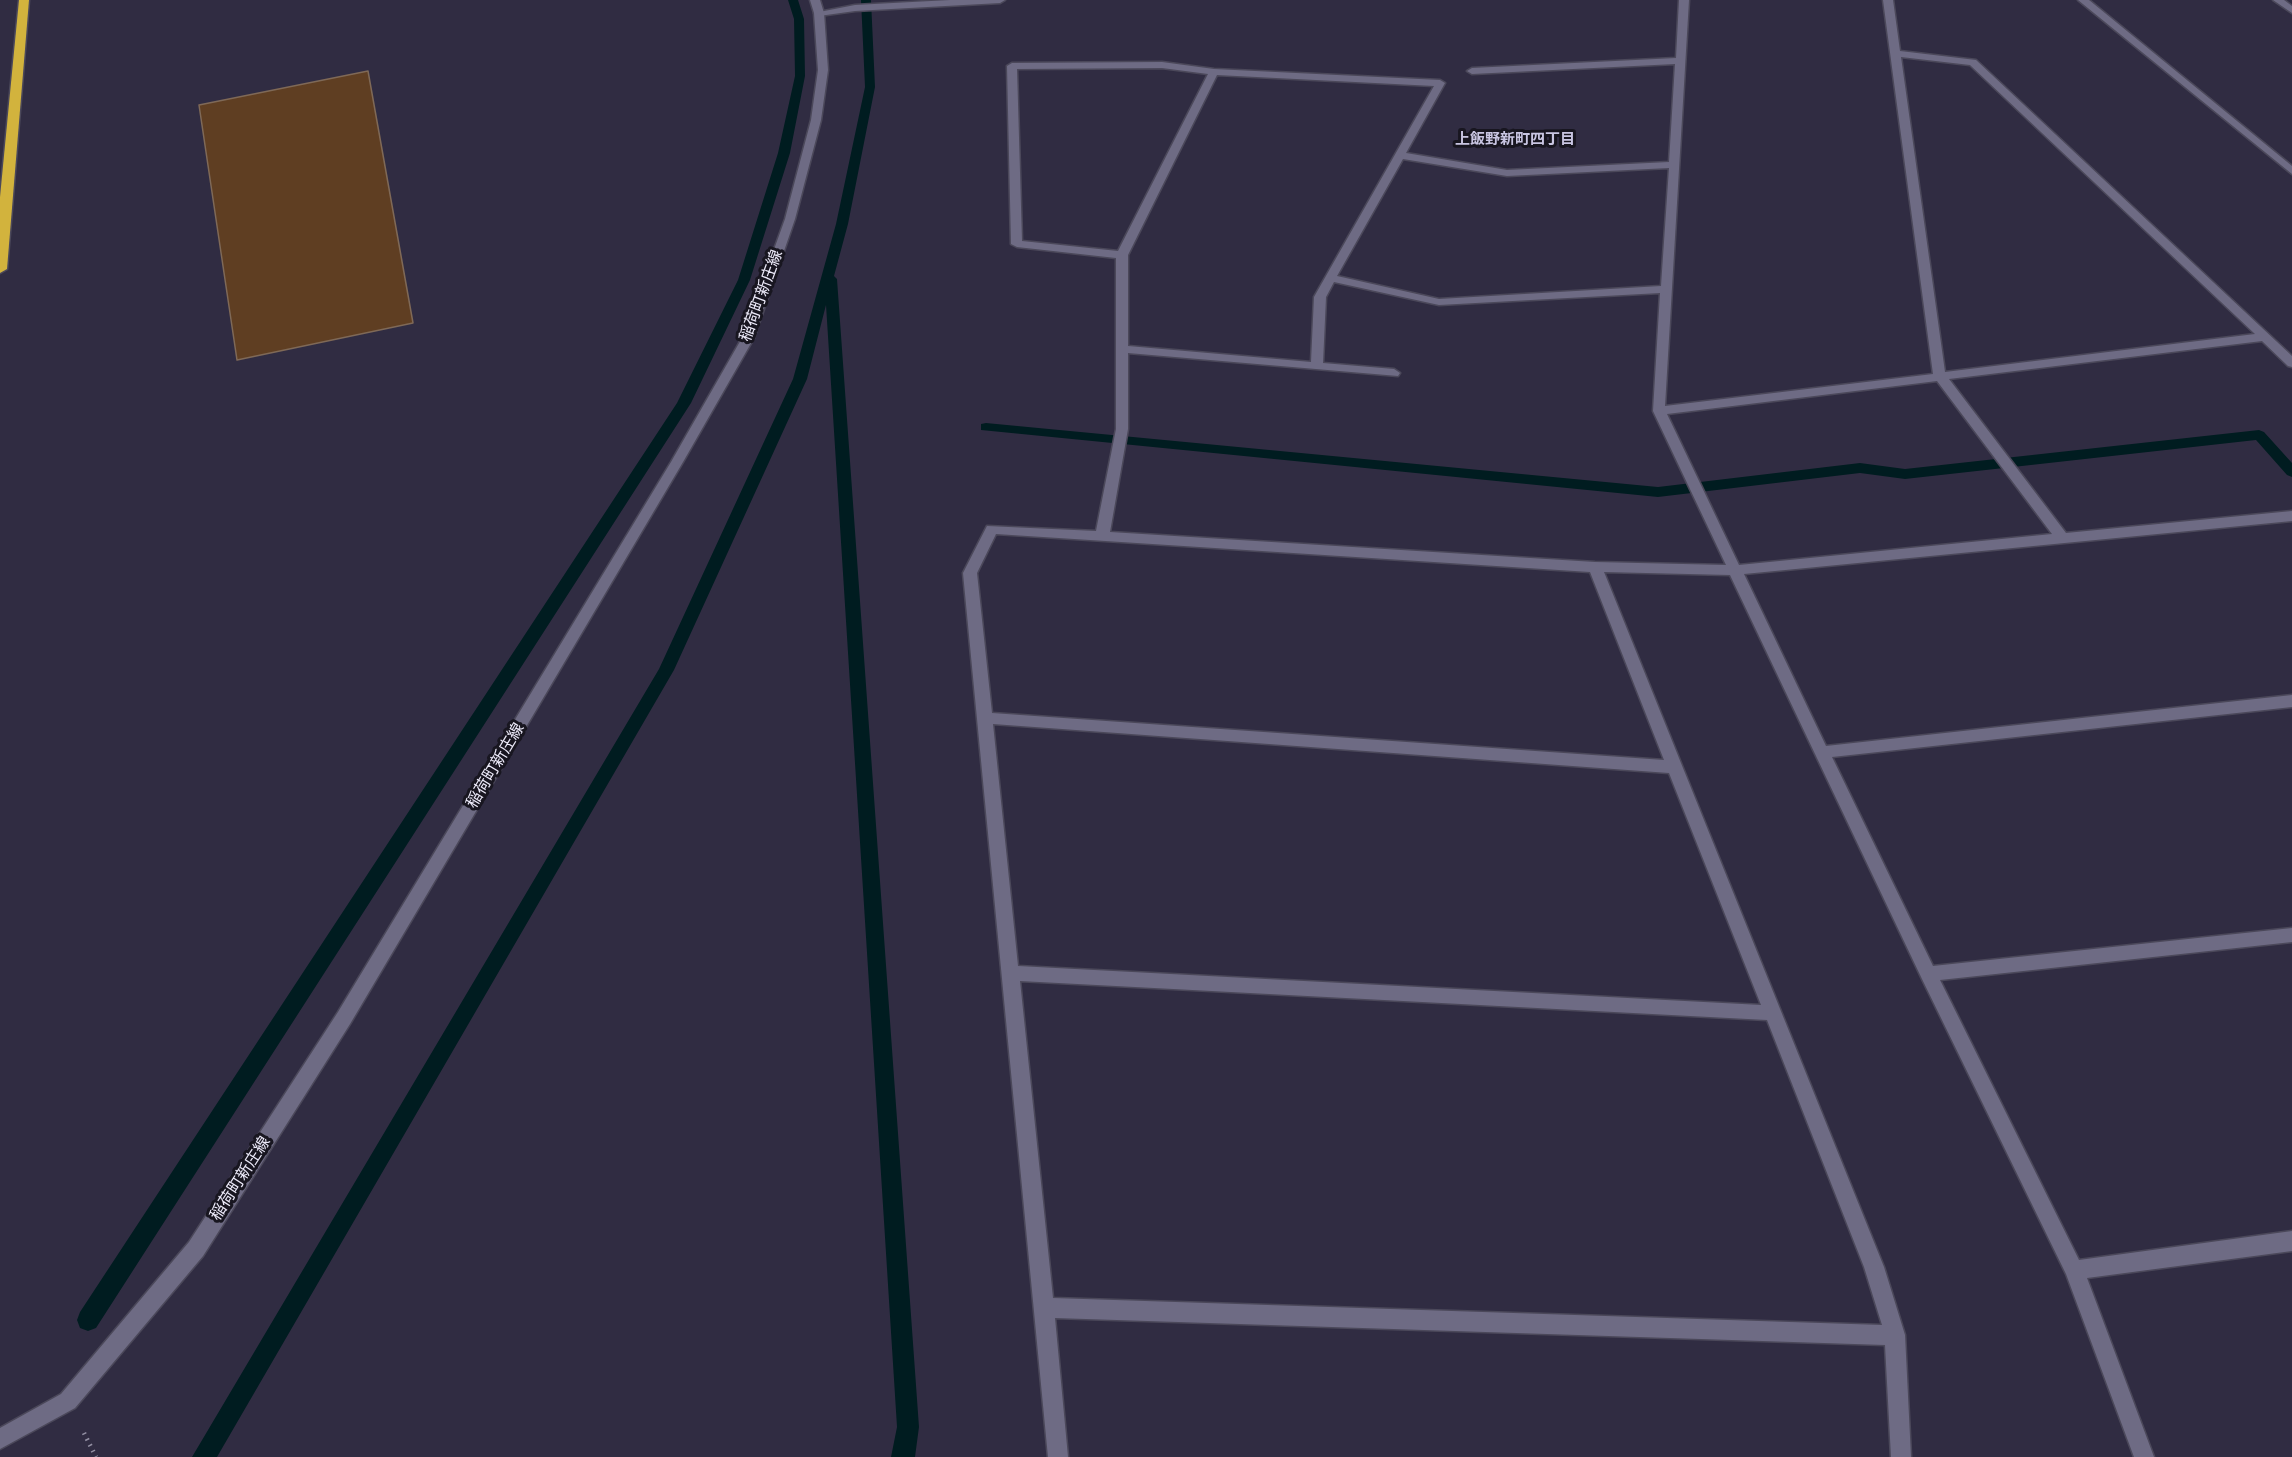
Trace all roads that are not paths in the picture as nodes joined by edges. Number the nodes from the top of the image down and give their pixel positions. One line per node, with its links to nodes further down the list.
1 (24, 0): 17 (highway)
2 (1000, 0): 7 (street)
3 (1684, 0): 10 (street)
4 (1888, 0): 9 (street)
5 (2083, 0): 15 (street)
6 (2278, 0): 8 (street)
7 (817, 6): 44 (street, 稲荷町新庄線)
8 (2292, 10)
9 (1897, 54): 20 (street); 25 (street)
10 (1681, 61): 11 (street); 14 (street)
11 (1472, 71)
12 (1214, 72): 13 (street); 16 (street); 16 (street)
13 (1400, 154): 14 (street); 18 (street)
14 (1674, 165): 19 (street)
15 (2292, 171)
16 (1122, 255): 21 (street)
17 (0, 269)
18 (1331, 278): 19 (street); 23 (street)
19 (1667, 289): 26 (street)
20 (2264, 337): 22 (street); 25 (street)
21 (1122, 349): 23 (street); 28 (street)
22 (2292, 363)
23 (1317, 366): 24 (street)
24 (1394, 373)
25 (1939, 375): 26 (street); 29 (street)
26 (1659, 411): 31 (street)
27 (2292, 516): 29 (street)
28 (1102, 536): 30 (street); 33 (street)
29 (2063, 538): 31 (street)
30 (1595, 567): 31 (street); 35 (street)
31 (1733, 570): 34 (street)
32 (2292, 701): 34 (street)
33 (985, 718): 35 (street); 37 (street)
34 (1822, 752): 38 (street)
35 (1674, 766): 39 (street)
36 (2292, 935): 38 (street)
37 (1010, 974): 39 (street); 42 (street)
38 (1928, 974): 41 (street)
39 (1772, 1013): 43 (street)
40 (2292, 1241): 41 (street)
41 (2074, 1270): 47 (street)
42 (1044, 1308): 43 (street); 45 (street)
43 (1895, 1335): 46 (street)
44 (0, 1439)
45 (1058, 1457)
46 (1901, 1457)
47 (2144, 1457)

